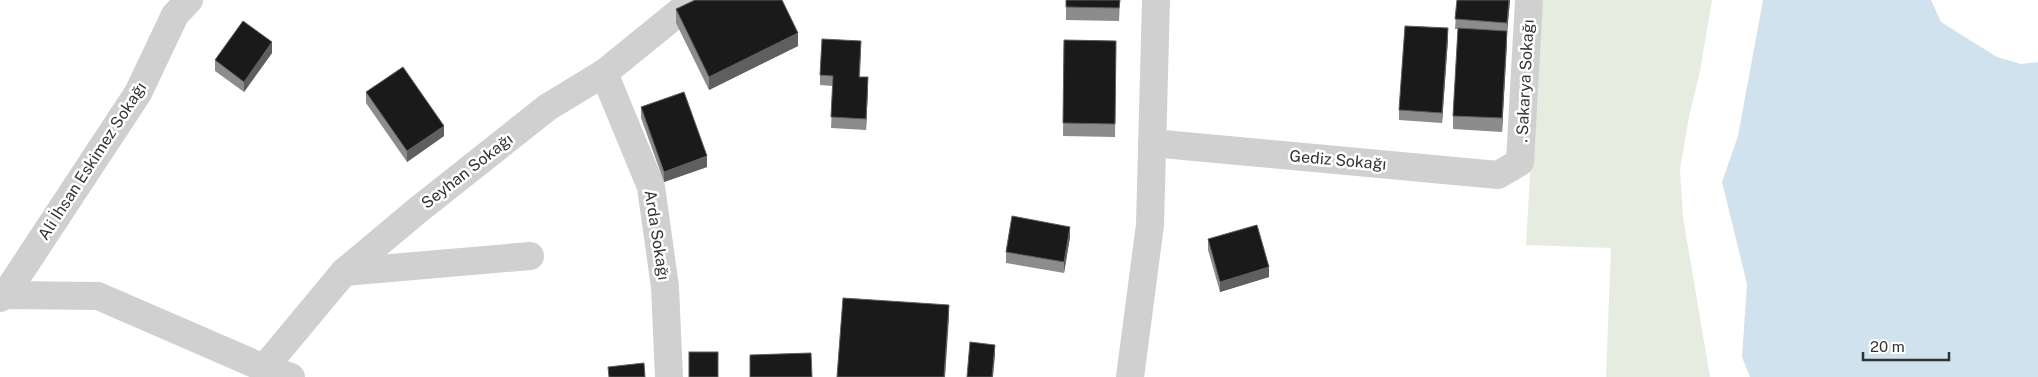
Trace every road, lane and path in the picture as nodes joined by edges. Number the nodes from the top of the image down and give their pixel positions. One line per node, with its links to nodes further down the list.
1 (694, 0): 5 (street, Seyhan Sokağı)
2 (1156, 0): 6 (street)
3 (1529, 0): 7 (street, . Sakarya Sokağı)
4 (176, 5): 10 (street, Ali İhsan Eskimez Sokağı)
5 (604, 72): 9 (street, Seyhan Sokağı); 13 (street, Arda Sokağı)
6 (1152, 143): 7 (street, Gediz Sokağı); 14 (street)
7 (1520, 162)
8 (530, 256): 9 (street)
9 (344, 272): 11 (street, Seyhan Sokağı)
10 (3, 296): 11 (street)
11 (264, 374): 12 (street)
12 (291, 377)
13 (669, 377)
14 (1130, 377)

